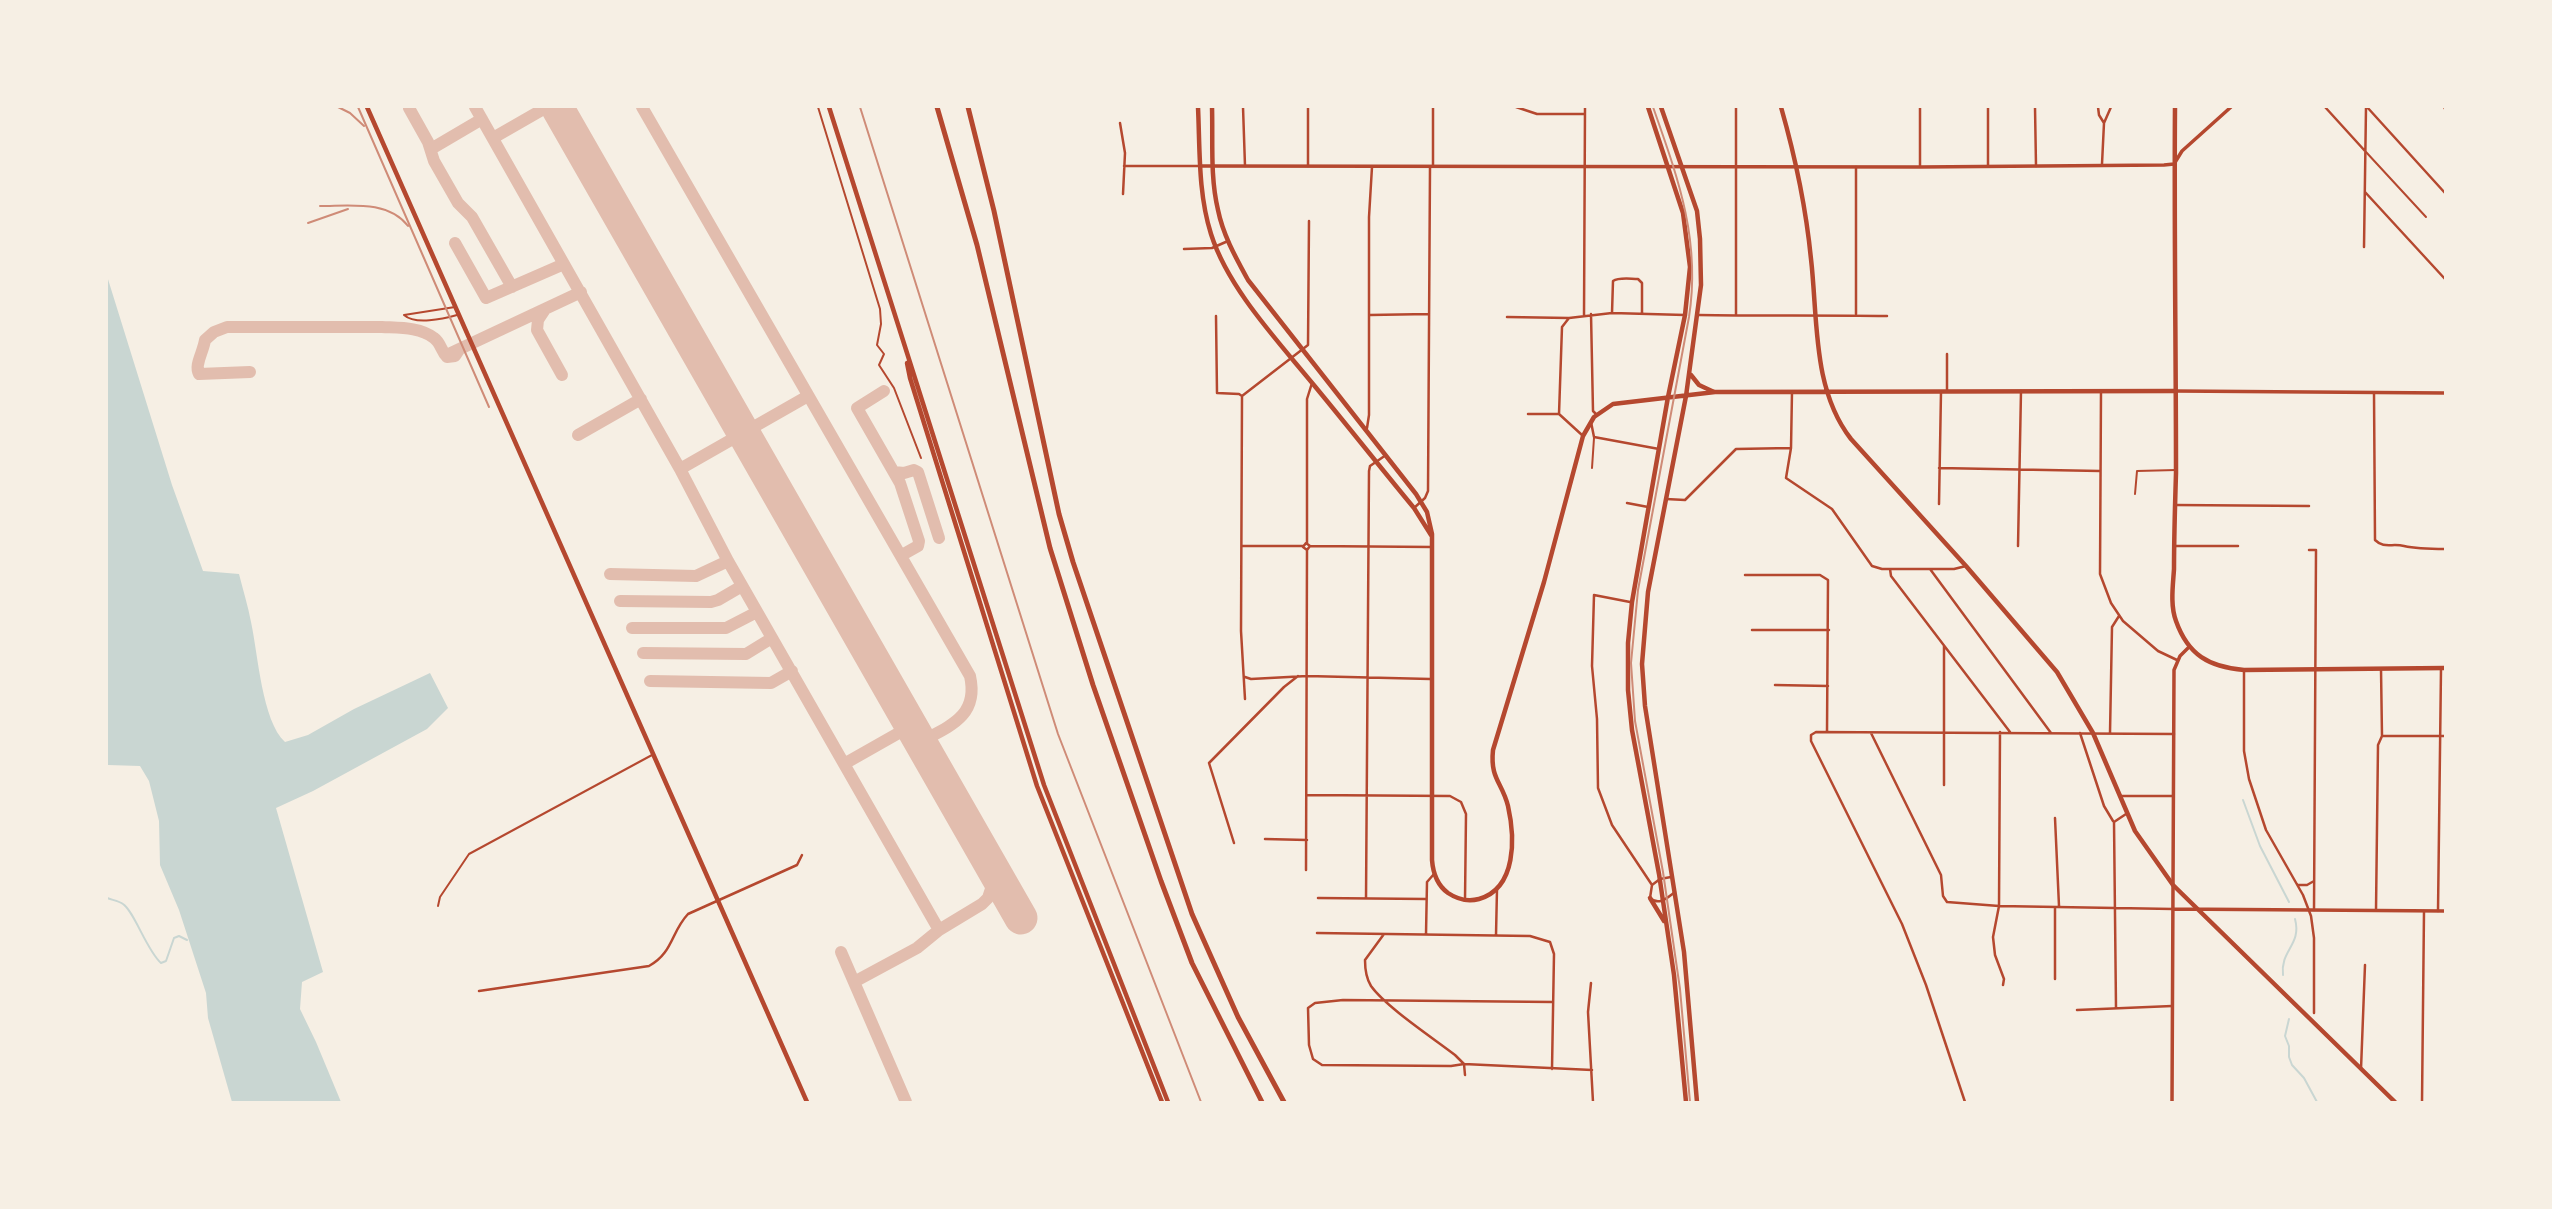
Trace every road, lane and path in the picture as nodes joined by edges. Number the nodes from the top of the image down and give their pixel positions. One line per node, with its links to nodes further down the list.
1 (367, 107): 58 (main road)
2 (818, 107): 102 (lane)
3 (830, 107): 75 (main road)
4 (937, 107): 232 (highway)
5 (968, 107): 233 (highway)
6 (1198, 107): 33 (main road)
7 (1212, 107): 34 (main road)
8 (1243, 107): 35 (street)
9 (1308, 107): 36 (street)
10 (1433, 107): 40 (street)
11 (1516, 107): 26 (street)
12 (1585, 107): 26 (street)
13 (1647, 107): 42 (main road)
14 (1661, 107): 43 (main road)
15 (1736, 107): 44 (street)
16 (1781, 107): 45 (main road)
17 (1920, 107): 47 (street)
18 (1988, 107): 37 (street)
19 (2035, 107): 38 (street)
20 (2098, 107): 28 (street)
21 (2111, 107): 28 (street)
22 (2175, 107): 30 (main road)
23 (2231, 107): 30 (street)
24 (2325, 107): 29 (street)
25 (2366, 107): 29 (street); 49 (street)
26 (1585, 114): 41 (street)
27 (1121, 122): 32 (street)
28 (2104, 123): 31 (street)
29 (2365, 152): 48 (street); 51 (lane)
30 (2174, 164): 31 (street); 83 (main road)
31 (2102, 165): 38 (street)
32 (1124, 166): 33 (street); 50 (street)
33 (1200, 166): 34 (street); 54 (main road)
34 (1213, 166): 35 (street); 53 (main road)
35 (1245, 166): 36 (street)
36 (1308, 166): 39 (street)
37 (1988, 166): 38 (street); 47 (street)
38 (2036, 166)
39 (1372, 167): 40 (street); 65 (street)
40 (1431, 167): 41 (street); 62 (street)
41 (1585, 167): 42 (street); 70 (street)
42 (1667, 167): 43 (street); 66 (main road)
43 (1683, 167): 44 (street); 67 (main road)
44 (1736, 167): 45 (street); 68 (street)
45 (1796, 167): 46 (street); 71 (main road)
46 (1856, 167): 47 (street); 64 (street)
47 (1920, 167)
48 (2365, 192): 55 (street); 57 (street)
49 (2445, 193)
50 (1123, 194)
51 (2426, 217)
52 (1309, 221): 76 (street)
53 (1228, 241): 54 (street); 76 (main road)
54 (1216, 247): 56 (street); 78 (main road)
55 (2364, 247)
56 (1184, 249)
57 (2445, 279)
58 (456, 307): 61 (main road); 61 (lane)
59 (1612, 313): 60 (street); 60 (street); 63 (street)
60 (1642, 313): 66 (street)
61 (459, 314): 164 (main road)
62 (1429, 314): 65 (street); 111 (street)
63 (1591, 314): 70 (street); 95 (street)
64 (1856, 314): 71 (street); 72 (street)
65 (1370, 315): 96 (street)
66 (1685, 315): 92 (main road)
67 (1698, 315): 68 (street); 79 (main road)
68 (1736, 315): 71 (street)
69 (1216, 316): 90 (street)
70 (1584, 316): 74 (street)
71 (1816, 316): 86 (main road)
72 (1887, 316)
73 (1507, 317): 74 (street)
74 (1569, 318): 94 (street)
75 (905, 350): 230 (main road); 231 (main road)
76 (1304, 350): 78 (street); 96 (main road)
77 (1947, 354): 87 (street)
78 (1292, 359): 80 (main road); 90 (street)
79 (1690, 373): 84 (main road); 91 (main road)
80 (1312, 383): 103 (main road); 120 (street)
81 (2021, 391): 82 (main road); 87 (main road); 106 (street)
82 (2101, 391): 83 (main road); 108 (street)
83 (2175, 391): 88 (street); 107 (main road)
84 (1715, 392): 85 (main road); 91 (main road)
85 (1793, 392): 86 (main road); 99 (street)
86 (1827, 392): 87 (main road); 128 (main road)
87 (1944, 392): 105 (street)
88 (2374, 393): 89 (street); 126 (street)
89 (2445, 393)
90 (1242, 396): 119 (street)
91 (1686, 396): 92 (main road); 110 (main road)
92 (1668, 397): 95 (main road); 100 (main road)
93 (1528, 414): 94 (street)
94 (1559, 414): 97 (street)
95 (1593, 417): 97 (main road); 98 (street)
96 (1367, 428): 101 (main road)
97 (1583, 436): 186 (main road)
98 (1594, 437): 100 (street); 104 (lane)
99 (1791, 448): 110 (street); 129 (street)
100 (1658, 449): 116 (main road)
101 (1386, 455): 103 (street); 111 (main road)
102 (921, 458)
103 (1376, 462): 117 (main road); 121 (street)
104 (1591, 468)
105 (1940, 468): 106 (street); 113 (street)
106 (2019, 469): 108 (street); 122 (street)
107 (2176, 470): 109 (lane); 114 (main road)
108 (2100, 471): 133 (street)
109 (2135, 494)
110 (1666, 499): 180 (main road)
111 (1422, 502): 117 (street); 118 (main road)
112 (1627, 503): 116 (street)
113 (1939, 504)
114 (2175, 505): 115 (street); 123 (main road)
115 (2309, 506)
116 (1648, 507): 132 (main road)
117 (1414, 508): 118 (main road)
118 (1431, 536): 125 (main road)
119 (1242, 545): 120 (street); 145 (street)
120 (1307, 546): 121 (street); 144 (street)
121 (1368, 546): 125 (street); 146 (street)
122 (2018, 546)
123 (2174, 546): 124 (street); 137 (main road)
124 (2238, 546)
125 (1432, 547): 147 (main road)
126 (2445, 549)
127 (2309, 550): 139 (street)
128 (1966, 566): 130 (street); 158 (main road)
129 (1890, 569): 130 (street); 136 (street)
130 (1930, 569): 156 (street)
131 (1745, 575): 135 (street)
132 (1632, 602): 181 (main road); 183 (street)
133 (2119, 616): 138 (street); 159 (street)
134 (1752, 629): 135 (street)
135 (1829, 630): 149 (street)
136 (1944, 646): 152 (street); 154 (street)
137 (2189, 647): 138 (street); 142 (main road)
138 (2177, 660): 160 (street)
139 (2315, 669): 140 (main road); 142 (main road); 182 (street)
140 (2381, 669): 141 (main road); 161 (street)
141 (2443, 669): 162 (street)
142 (2244, 670): 185 (street)
143 (1298, 676): 144 (street); 145 (street); 176 (street)
144 (1307, 676): 146 (street); 166 (street)
145 (1245, 677): 150 (street)
146 (1367, 677): 147 (street); 167 (street)
147 (1432, 679): 168 (main road)
148 (1775, 685): 149 (street)
149 (1828, 686): 151 (street)
150 (1245, 699)
151 (1827, 732): 155 (street); 237 (street)
152 (1943, 732): 153 (street); 155 (street); 165 (street)
153 (2000, 732): 154 (street); 196 (street)
154 (2010, 732): 156 (street)
155 (1871, 733): 196 (street)
156 (2051, 733): 157 (street)
157 (2080, 733): 158 (street); 173 (street)
158 (2092, 733): 159 (street); 169 (main road)
159 (2110, 734): 160 (street)
160 (2174, 734): 170 (street)
161 (2382, 736): 162 (street); 203 (street)
162 (2440, 736): 163 (street); 205 (street)
163 (2445, 736)
164 (654, 754): 192 (main road); 195 (lane)
165 (1944, 785)
166 (1306, 795): 167 (street); 175 (street)
167 (1367, 796): 168 (street); 189 (street)
168 (1432, 796): 179 (main road); 193 (street)
169 (2118, 796): 170 (street); 171 (main road)
170 (2173, 796): 184 (street)
171 (2126, 814): 173 (street); 184 (main road)
172 (2055, 818): 197 (street)
173 (2114, 822): 198 (street)
174 (1265, 839): 175 (street)
175 (1307, 840): 178 (street)
176 (1234, 843)
177 (802, 855): 192 (street)
178 (1306, 870)
179 (1434, 874): 191 (street); 193 (main road)
180 (1673, 877): 181 (street); 187 (main road)
181 (1660, 879): 183 (street); 194 (main road)
182 (2314, 881): 185 (street); 202 (street)
183 (1651, 885): 190 (street)
184 (2173, 885): 199 (street); 200 (main road)
185 (2298, 885): 202 (street)
186 (1497, 889): 193 (main road); 212 (street)
187 (1675, 892): 194 (street); 236 (main road)
188 (1318, 898): 189 (street)
189 (1366, 898): 191 (street)
190 (1650, 898): 194 (street); 208 (main road)
191 (1426, 899): 211 (street)
192 (718, 900): 217 (street); 229 (main road)
193 (1465, 900)
194 (1663, 901): 208 (main road)
195 (438, 906)
196 (1998, 906): 197 (street); 216 (street)
197 (2057, 907): 198 (street); 214 (street)
198 (2115, 908): 199 (street); 221 (street)
199 (2173, 909): 200 (street); 220 (street)
200 (2197, 909): 201 (street); 207 (main road)
201 (2217, 909): 202 (street); 207 (street)
202 (2311, 910): 203 (street); 223 (street)
203 (2376, 910): 204 (street)
204 (2424, 911): 205 (street); 240 (street)
205 (2438, 911): 206 (street)
206 (2445, 911)
207 (2211, 923): 226 (main road)
208 (1667, 926): 235 (main road)
209 (1317, 933): 210 (street)
210 (1384, 934): 211 (street); 218 (street)
211 (1426, 934): 212 (street)
212 (1496, 935): 219 (street)
213 (2365, 965): 226 (street)
214 (2055, 979)
215 (1591, 983): 227 (street)
216 (2003, 985)
217 (479, 991)
218 (1384, 1000): 219 (street); 224 (street); 224 (street)
219 (1553, 1002): 225 (street)
220 (2172, 1006): 221 (street); 238 (street)
221 (2116, 1008): 222 (street)
222 (2077, 1010)
223 (2314, 1013)
224 (1464, 1064): 225 (street); 228 (street)
225 (1552, 1069): 227 (street)
226 (2361, 1069): 239 (main road)
227 (1592, 1070): 234 (street)
228 (1465, 1075)
229 (807, 1102)
230 (1162, 1102)
231 (1168, 1102)
232 (1262, 1102)
233 (1284, 1102)
234 (1593, 1102)
235 (1686, 1102)
236 (1697, 1102)
237 (1965, 1102)
238 (2172, 1102)
239 (2395, 1102)
240 (2422, 1102)

